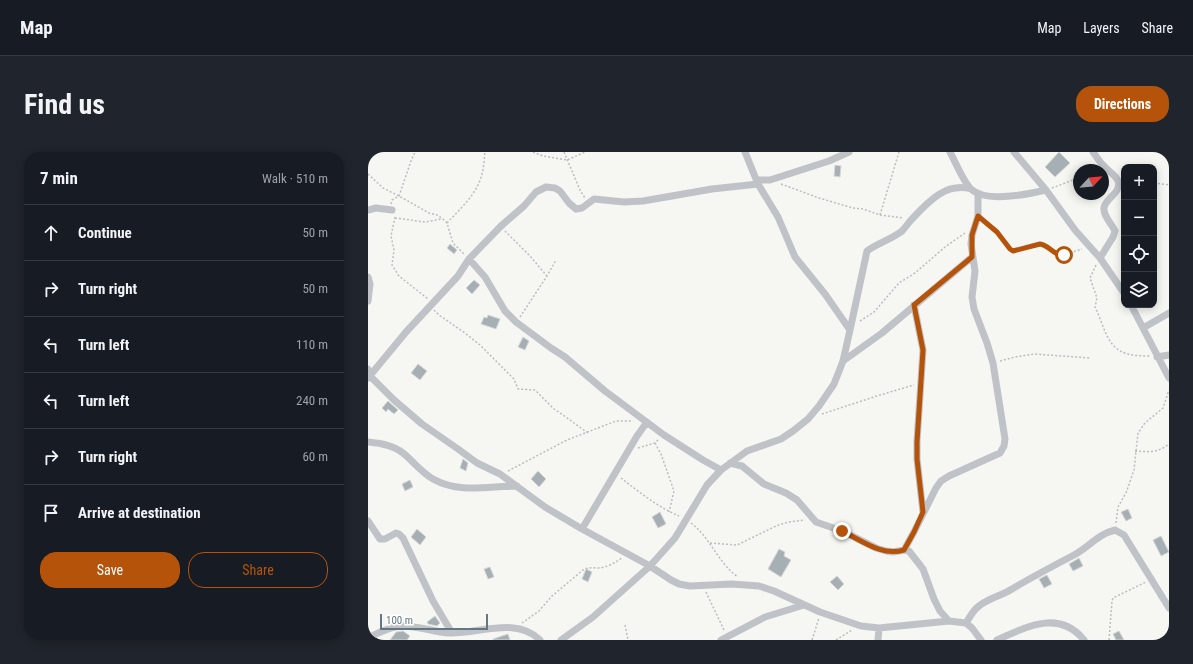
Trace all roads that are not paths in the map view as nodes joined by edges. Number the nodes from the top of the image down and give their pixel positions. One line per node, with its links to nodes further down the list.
1 (745, 152): 6 (street)
2 (849, 152): 6 (street)
3 (950, 152): 7 (street)
4 (1014, 152): 8 (street)
5 (1093, 152): 13 (street)
6 (758, 182): 14 (street); 21 (street)
7 (971, 189): 9 (street); 21 (street)
8 (1046, 190): 9 (street); 13 (street)
9 (978, 194): 12 (street)
10 (368, 210): 11 (street)
11 (392, 210)
12 (972, 257): 18 (street); 33 (street)
13 (1100, 258): 16 (street)
14 (469, 259): 26 (street); 28 (street)
15 (368, 277): 17 (street)
16 (1121, 289)
17 (368, 301)
18 (914, 305): 25 (street); 33 (street)
19 (1133, 308): 22 (street)
20 (1169, 313): 22 (street)
21 (850, 328): 25 (street)
22 (1144, 328): 24 (street)
23 (1169, 355): 24 (street)
24 (1157, 357): 27 (street)
25 (843, 361): 30 (street)
26 (369, 375): 32 (street)
27 (1169, 378)
28 (646, 421): 31 (street); 35 (street)
29 (368, 442): 32 (street)
30 (730, 463): 31 (street); 36 (street)
31 (721, 470): 37 (street)
32 (517, 486): 35 (street)
33 (923, 512): 36 (street)
34 (368, 521): 43 (street)
35 (582, 529): 37 (street)
36 (904, 550): 40 (street)
37 (650, 566): 38 (street); 48 (street)
38 (804, 605): 42 (street); 45 (street)
39 (1169, 608): 41 (street)
40 (949, 621): 41 (street); 42 (street)
41 (966, 623): 50 (street)
42 (879, 628): 49 (street)
43 (452, 633): 44 (street); 47 (street)
44 (368, 638)
45 (724, 639)
46 (1081, 639): 51 (street)
47 (540, 640)
48 (561, 640)
49 (878, 640)
50 (981, 640)
51 (997, 640)

